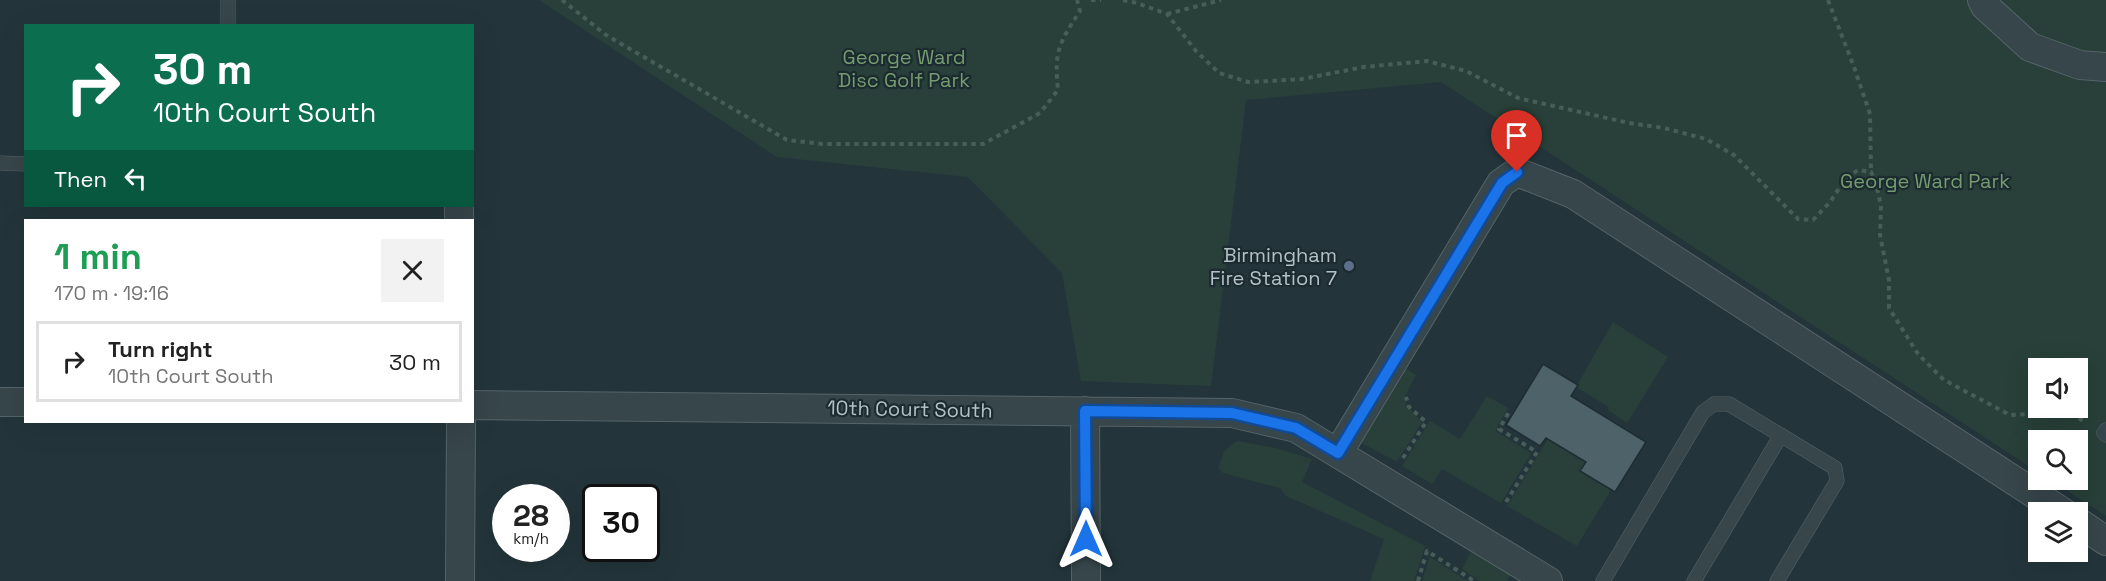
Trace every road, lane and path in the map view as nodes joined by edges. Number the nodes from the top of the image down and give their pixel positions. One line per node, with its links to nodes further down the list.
1 (228, 0): 11 (lane)
2 (562, 0): 3 (path)
3 (1077, 0)
4 (1090, 0): 5 (path)
5 (1101, 0)
6 (1123, 0): 10 (path)
7 (1221, 0): 10 (path)
8 (1828, 0): 15 (path)
9 (1982, 0): 12 (street)
10 (1167, 14): 15 (path)
11 (228, 24)
12 (2106, 67)
13 (0, 163): 14 (lane)
14 (24, 164)
15 (1871, 172): 22 (path)
16 (1412, 387): 28 (path)
17 (0, 402): 18 (street)
18 (24, 402)
19 (474, 405): 20 (street, 10th Court South)
20 (1085, 411): 27 (street, 10th Court South); 34 (street)
21 (1509, 412): 29 (path)
22 (2028, 414)
23 (2079, 418): 25 (path)
24 (461, 423): 33 (street)
25 (2105, 433)
26 (1780, 435): 38 (lane); 39 (lane); 40 (lane)
27 (1338, 453): 30 (street); 37 (street, 10th Court South)
28 (1399, 464)
29 (1506, 502)
30 (2047, 502)
31 (2088, 528): 32 (street)
32 (2106, 540)
33 (460, 581)
34 (1086, 581)
35 (1418, 581): 36 (path)
36 (1474, 581)
37 (1548, 581)
38 (1603, 581)
39 (1694, 581)
40 (1777, 581)

